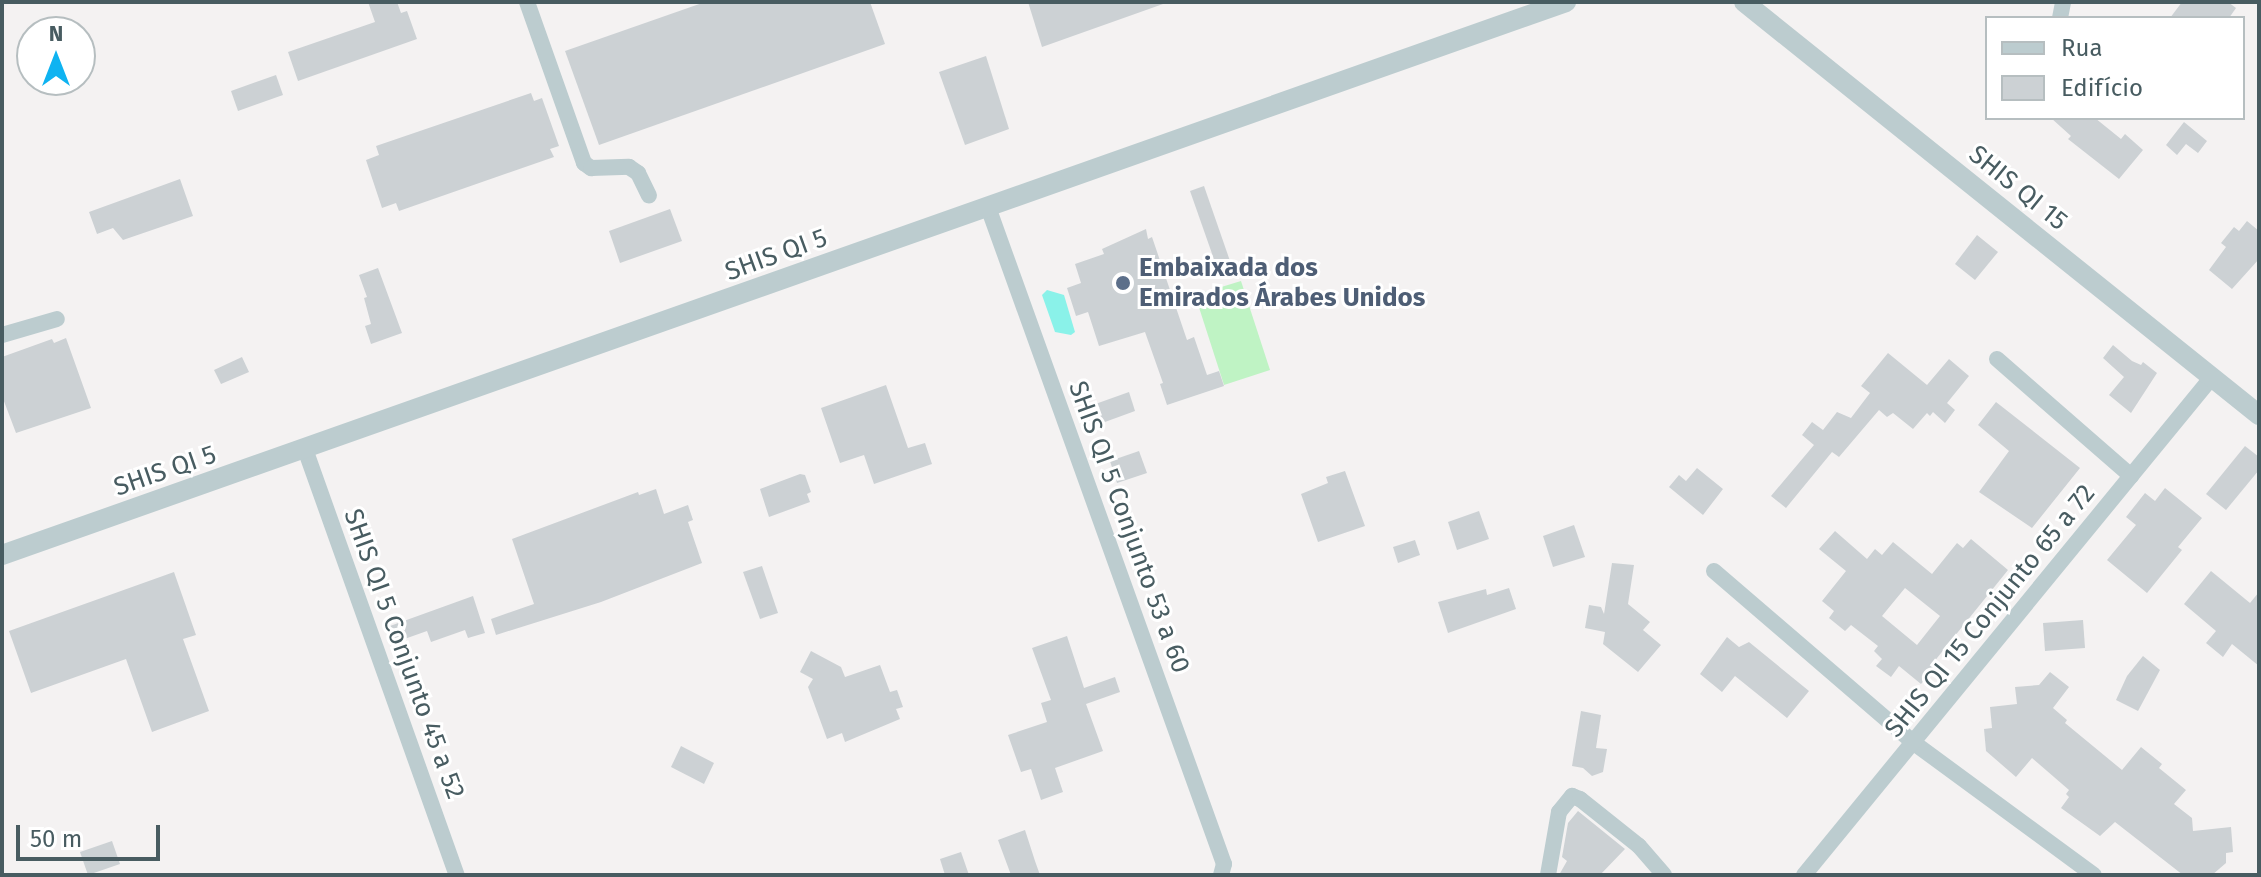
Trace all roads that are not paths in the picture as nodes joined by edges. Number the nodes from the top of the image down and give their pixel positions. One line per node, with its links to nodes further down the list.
1 (527, 2): 4 (street)
2 (1566, 2): 5 (street, SHIS QI 5)
3 (1744, 2): 9 (street, SHIS QI 15)
4 (649, 196)
5 (988, 207): 11 (street, SHIS QI 5); 16 (street, SHIS QI 5 Conjunto 53 a 60)
6 (57, 319): 7 (street)
7 (2, 335)
8 (1997, 359): 12 (street)
9 (2212, 377): 10 (street, SHIS QI 15); 12 (street, SHIS QI 15 Conjunto 65 a 72)
10 (2259, 415)
11 (305, 449): 13 (street, SHIS QI 5); 17 (street, SHIS QI 5 Conjunto 45 a 52)
12 (2131, 476): 15 (street, SHIS QI 15 Conjunto 65 a 72)
13 (2, 555)
14 (1714, 571): 15 (street)
15 (1914, 743): 20 (street, SHIS QI 15 Conjunto 65 a 72); 21 (street)
16 (1223, 870)
17 (457, 875)
18 (1548, 875): 19 (street)
19 (1664, 875)
20 (1804, 875)
21 (2094, 875)

